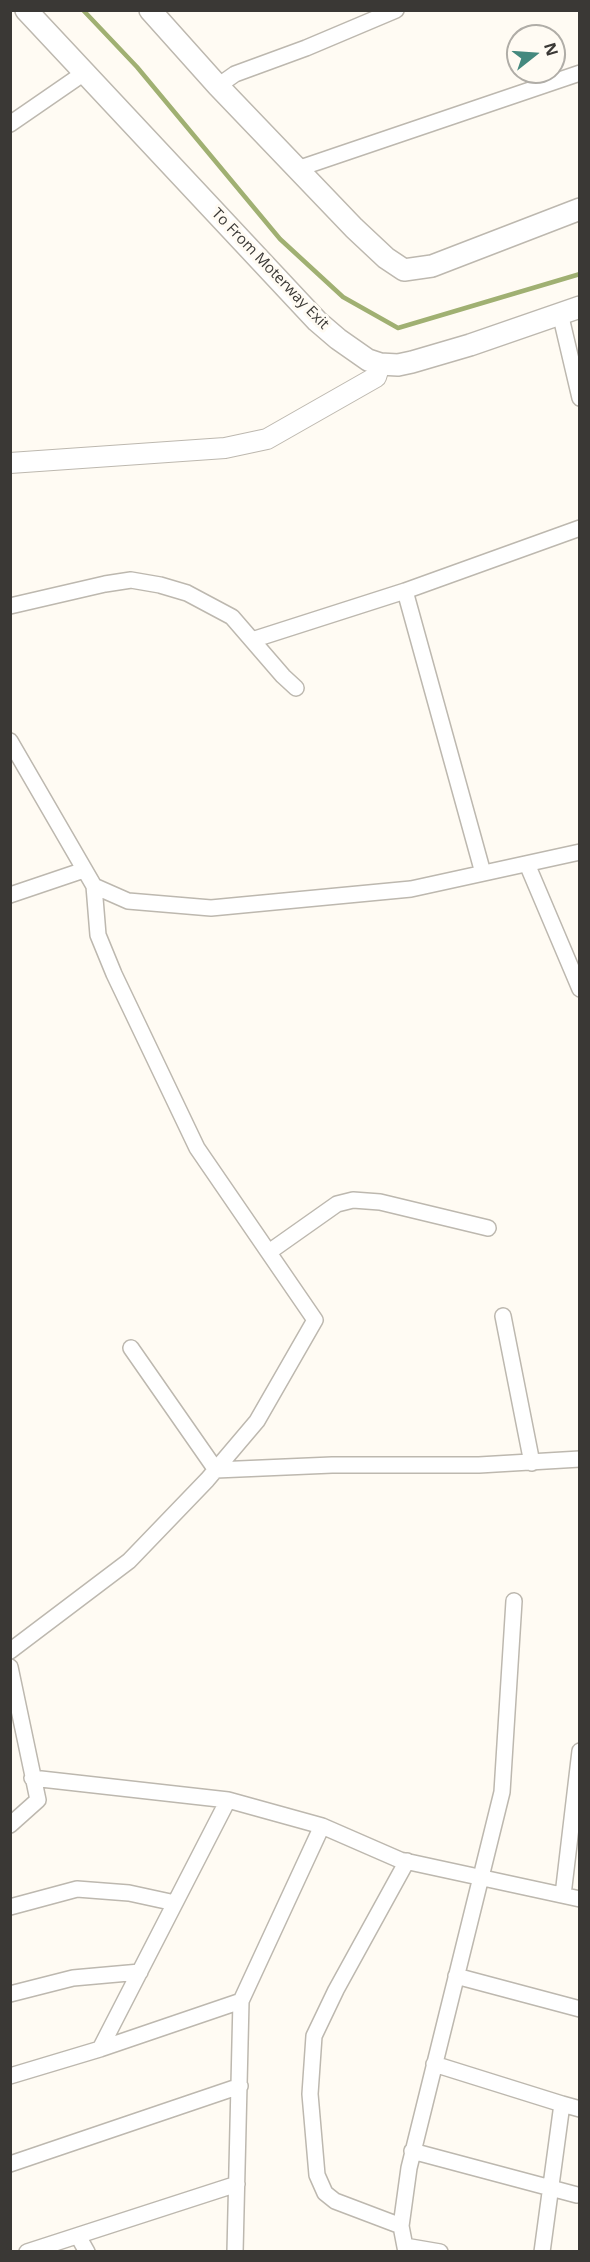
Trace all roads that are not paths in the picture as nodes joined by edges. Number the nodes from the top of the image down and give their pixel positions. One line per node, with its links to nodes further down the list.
1 (26, 10): 4 (main road, To From Moterway Exit)
2 (150, 10): 6 (main road)
3 (396, 10): 6 (street)
4 (84, 73): 7 (street); 11 (main road, To From Moterway Exit)
5 (579, 73): 8 (street)
6 (218, 86): 8 (main road)
7 (10, 124)
8 (297, 169): 9 (main road)
9 (579, 209)
10 (570, 310): 11 (main road); 12 (street)
11 (380, 364): 13 (street)
12 (579, 398)
13 (10, 463)
14 (579, 528): 15 (street)
15 (405, 591): 17 (street); 23 (street)
16 (10, 606): 17 (street)
17 (252, 640): 18 (street)
18 (296, 688)
19 (10, 741): 22 (street)
20 (579, 852): 21 (street)
21 (527, 864): 23 (street); 26 (street)
22 (84, 870): 24 (street); 25 (street)
23 (483, 873): 24 (street)
24 (94, 886): 28 (street)
25 (10, 895)
26 (579, 989)
27 (488, 1228): 28 (street)
28 (269, 1252): 33 (street)
29 (503, 1316): 32 (street)
30 (131, 1348): 33 (street)
31 (579, 1459): 32 (street)
32 (532, 1463): 33 (street)
33 (216, 1470): 35 (street)
34 (514, 1601): 44 (street)
35 (10, 1651)
36 (10, 1667): 37 (street)
37 (13, 1689): 39 (street)
38 (579, 1751): 45 (street)
39 (32, 1778): 40 (street); 41 (street)
40 (228, 1800): 42 (street); 47 (street)
41 (10, 1825)
42 (322, 1826): 43 (street); 52 (street)
43 (407, 1861): 44 (street); 65 (street)
44 (480, 1878): 45 (street); 50 (street)
45 (563, 1895): 46 (street)
46 (579, 1899)
47 (175, 1903): 48 (street); 49 (street)
48 (10, 1907)
49 (140, 1972): 51 (street); 54 (street)
50 (456, 1976): 53 (street); 55 (street)
51 (10, 1994)
52 (241, 2001): 54 (street); 57 (street)
53 (579, 2009)
54 (100, 2049): 56 (street)
55 (434, 2064): 58 (street); 60 (street)
56 (10, 2076)
57 (240, 2086): 61 (street); 62 (street)
58 (562, 2104): 59 (street); 63 (street)
59 (579, 2109)
60 (412, 2151): 63 (street); 65 (street)
61 (10, 2164)
62 (237, 2184): 66 (street); 70 (street)
63 (550, 2188): 64 (street); 72 (street)
64 (577, 2195)
65 (401, 2226): 67 (street)
66 (78, 2236): 68 (street); 69 (street)
67 (405, 2249): 71 (street)
68 (27, 2252)
69 (87, 2252)
70 (235, 2252)
71 (440, 2252)
72 (542, 2252)

